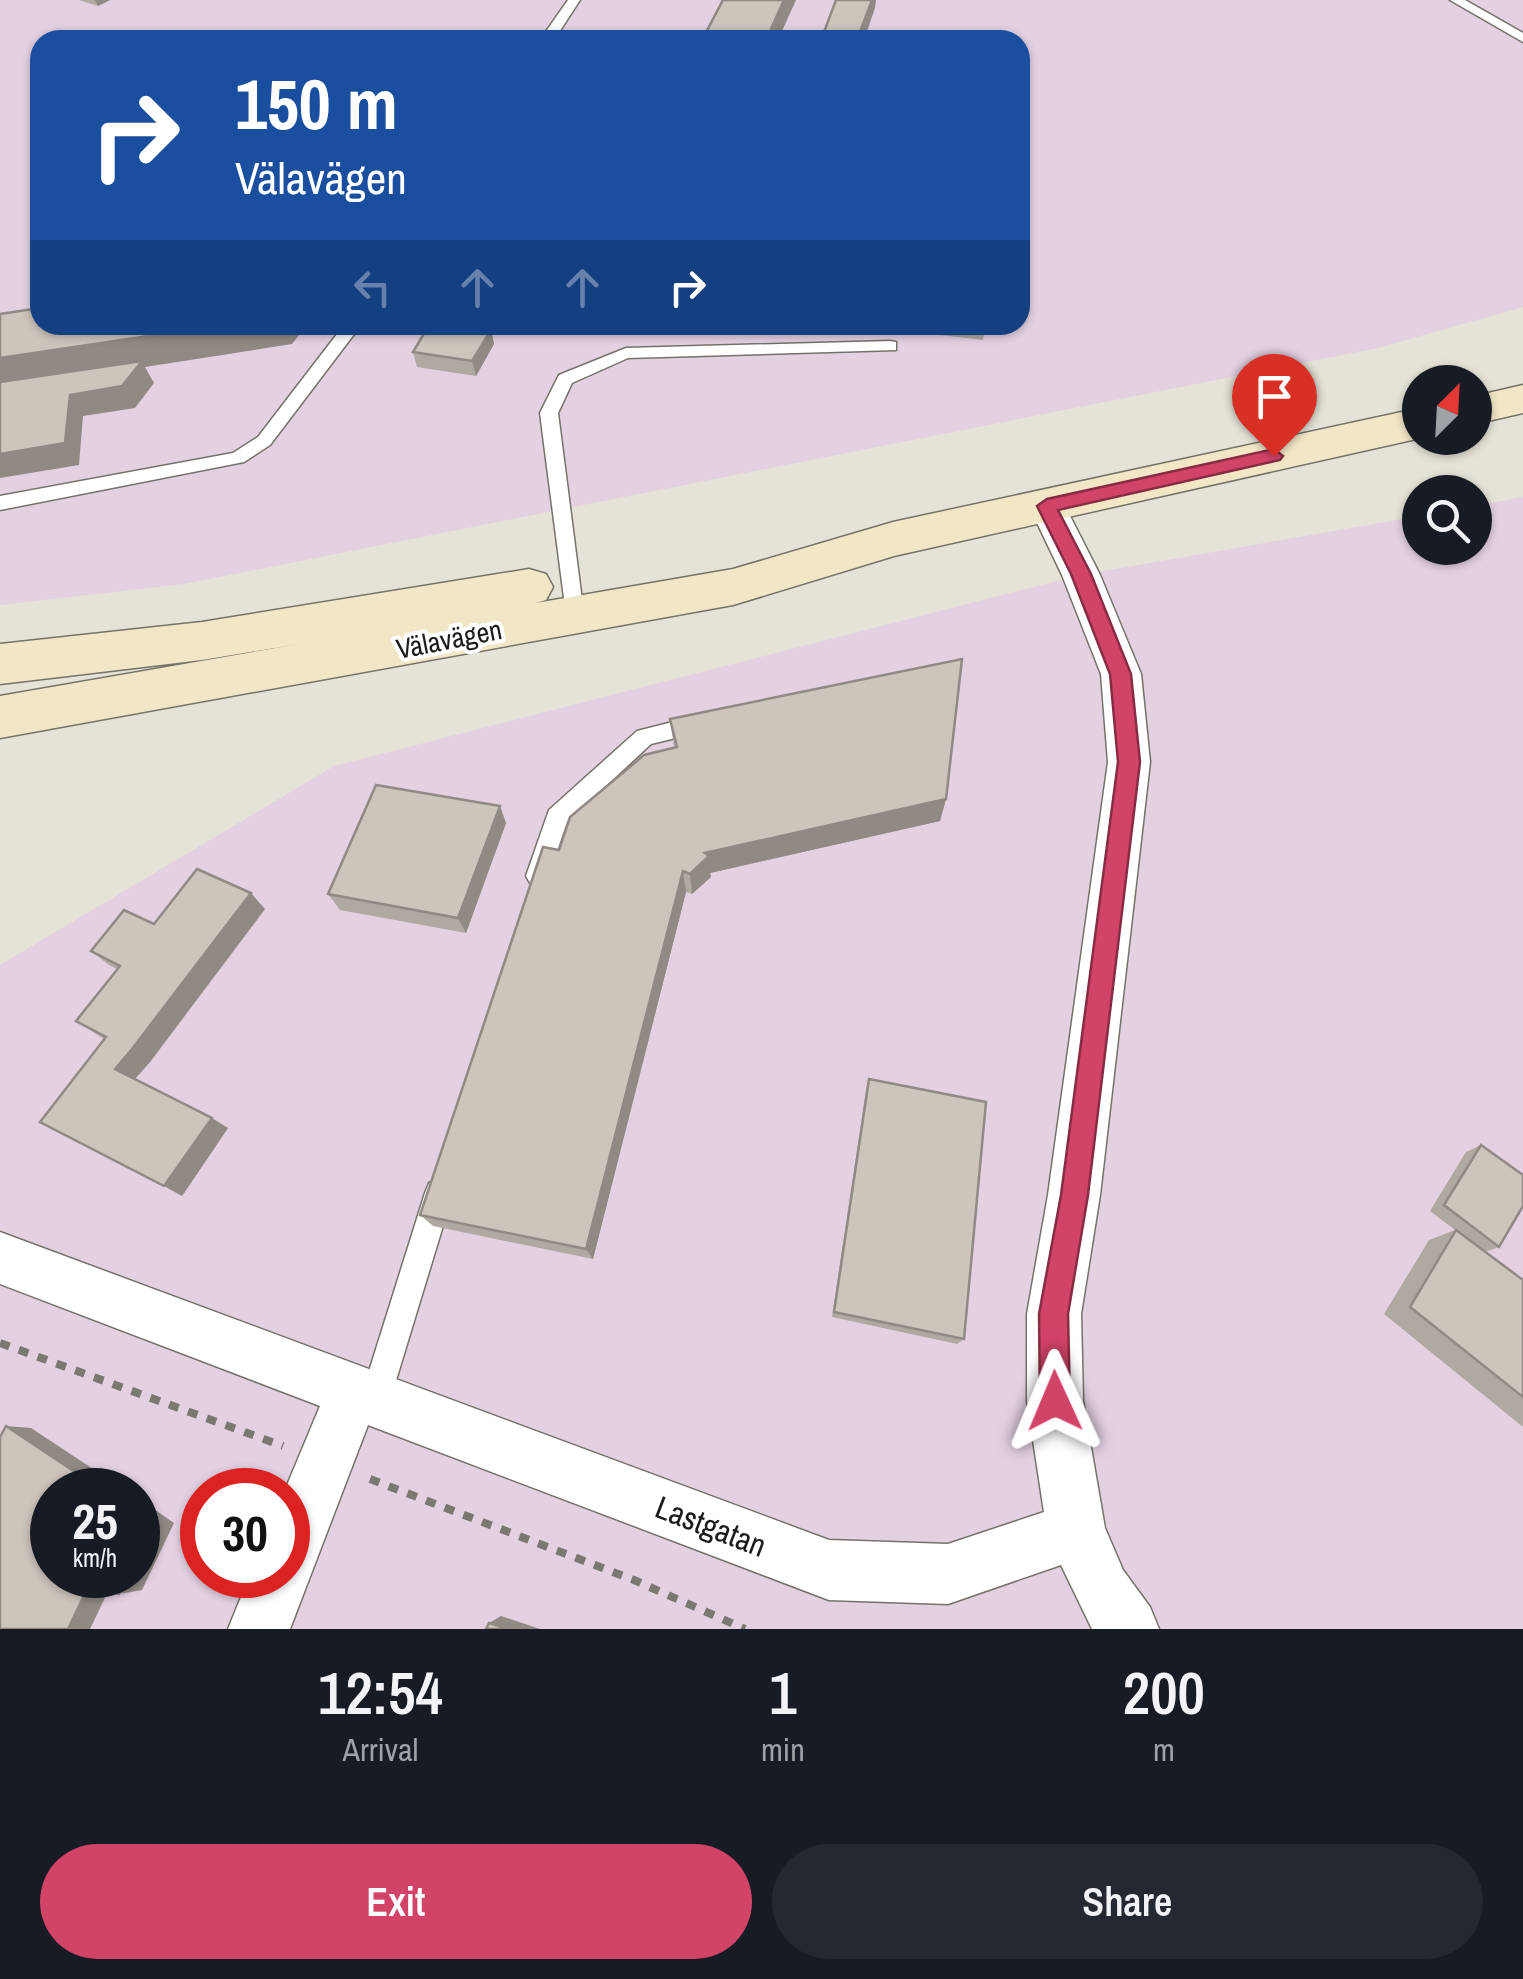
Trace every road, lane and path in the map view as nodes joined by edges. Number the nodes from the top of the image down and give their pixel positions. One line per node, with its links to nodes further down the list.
1 (574, 0): 3 (lane)
2 (1456, 0): 4 (lane)
3 (554, 30)
4 (1522, 36)
5 (346, 335): 10 (lane)
6 (890, 346): 12 (lane)
7 (1523, 399): 8 (main road)
8 (1492, 406)
9 (1402, 427): 11 (main road, Välavägen)
10 (0, 502)
11 (1047, 506): 12 (main road, Välavägen); 21 (street)
12 (571, 598): 13 (main road, Välavägen); 14 (main road, Välavägen)
13 (0, 664)
14 (0, 716)
15 (719, 719): 16 (lane)
16 (533, 893)
17 (449, 1160): 19 (lane)
18 (0, 1258): 19 (street, Lastgatan)
19 (364, 1396): 20 (street); 21 (street, Lastgatan)
20 (310, 1510)
21 (1076, 1530): 24 (street)
22 (271, 1598): 23 (street)
23 (259, 1629)
24 (1128, 1629)

